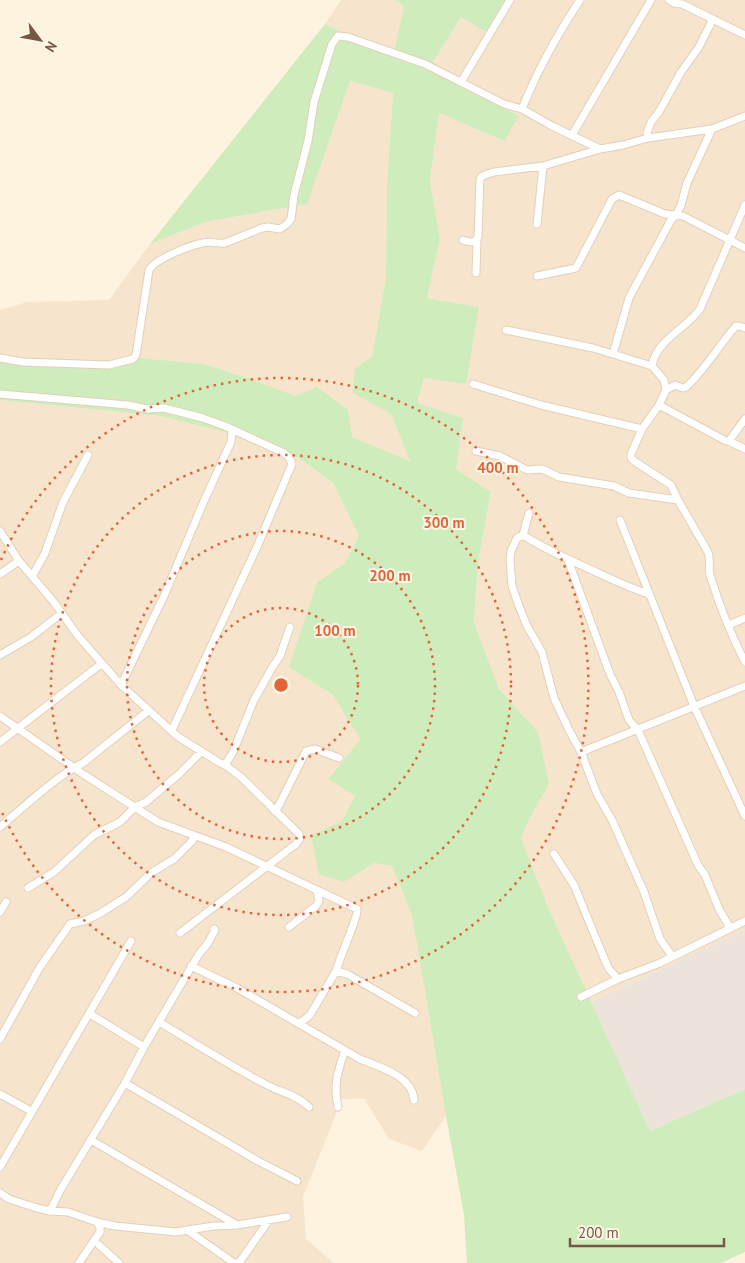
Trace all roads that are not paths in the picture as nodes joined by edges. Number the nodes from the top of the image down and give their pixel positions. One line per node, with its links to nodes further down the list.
1 (510, 0): 7 (street)
2 (580, 0): 8 (street)
3 (651, 0): 11 (street)
4 (669, 0): 5 (street)
5 (713, 18): 6 (street); 12 (street)
6 (745, 35)
7 (461, 82): 8 (street); 27 (street)
8 (522, 109): 11 (street)
9 (745, 116): 10 (street)
10 (712, 128): 12 (street); 16 (street)
11 (572, 135): 13 (street)
12 (648, 138): 13 (street)
13 (600, 149): 14 (street)
14 (543, 166): 17 (street); 18 (street)
15 (745, 205): 20 (street)
16 (676, 215): 20 (street); 23 (street); 26 (street)
17 (537, 224)
18 (477, 239): 19 (street); 22 (street)
19 (463, 240)
20 (730, 240): 21 (street); 28 (street)
21 (745, 248)
22 (476, 273)
23 (537, 276)
24 (745, 328): 30 (street)
25 (506, 330): 26 (street)
26 (613, 354): 28 (street)
27 (0, 358)
28 (652, 366): 30 (street)
29 (473, 384): 34 (street)
30 (666, 390): 32 (street)
31 (0, 394): 35 (street)
32 (659, 405): 34 (street); 36 (street)
33 (745, 419): 36 (street)
34 (642, 429): 40 (street)
35 (232, 430): 57 (street); 63 (street)
36 (729, 441): 37 (street)
37 (745, 449)
38 (476, 451): 40 (street)
39 (88, 455): 48 (street)
40 (678, 500): 52 (street)
41 (529, 513): 44 (street)
42 (620, 520): 49 (street)
43 (0, 531): 46 (street)
44 (523, 535): 45 (street); 67 (street)
45 (568, 560): 49 (street); 64 (street)
46 (20, 561): 47 (street); 48 (street)
47 (0, 574)
48 (33, 576): 50 (street)
49 (649, 594): 59 (street)
50 (62, 613): 54 (street); 56 (street)
51 (745, 618): 52 (street)
52 (728, 625): 55 (street)
53 (290, 627): 69 (street)
54 (0, 655)
55 (745, 662)
56 (101, 664): 57 (street); 62 (street)
57 (121, 685): 60 (street)
58 (745, 686): 59 (street)
59 (694, 706): 64 (street); 73 (street)
60 (148, 711): 63 (street); 70 (street)
61 (0, 716): 62 (street)
62 (18, 728): 65 (street); 70 (street)
63 (172, 730): 66 (street)
64 (638, 730): 67 (street); 84 (street)
65 (0, 742)
66 (201, 752): 69 (street); 71 (street)
67 (581, 752): 88 (street)
68 (339, 758): 72 (street)
69 (225, 764): 72 (street)
70 (74, 767): 71 (street); 74 (street)
71 (135, 806): 75 (street); 78 (street)
72 (273, 809): 77 (street)
73 (745, 816)
74 (0, 827)
75 (195, 836): 77 (street); 97 (street)
76 (554, 854): 91 (street)
77 (267, 867): 79 (street); 86 (street)
78 (28, 888)
79 (317, 890): 83 (street); 90 (street)
80 (6, 902): 81 (street)
81 (0, 912)
82 (745, 921): 84 (street)
83 (289, 927)
84 (730, 928): 88 (street)
85 (214, 929): 89 (street)
86 (180, 933)
87 (131, 941): 94 (street)
88 (672, 956): 91 (street)
89 (191, 966): 95 (street); 96 (street)
90 (336, 972): 93 (street); 96 (street)
91 (618, 979): 92 (street)
92 (581, 997)
93 (415, 1013)
94 (90, 1014): 98 (street); 105 (street)
95 (159, 1022): 98 (street); 103 (street)
96 (300, 1023): 99 (street)
97 (0, 1039)
98 (144, 1047): 100 (street)
99 (346, 1050): 102 (street); 104 (street)
100 (125, 1083): 106 (street); 108 (street)
101 (0, 1094): 105 (street)
102 (414, 1100)
103 (309, 1107)
104 (338, 1108)
105 (31, 1111): 107 (street)
106 (91, 1140): 110 (street); 114 (street)
107 (0, 1167)
108 (297, 1181)
109 (0, 1193): 110 (street)
110 (50, 1211): 113 (street)
111 (287, 1217): 112 (street)
112 (269, 1220): 114 (street); 119 (street)
113 (97, 1222): 115 (street); 116 (street)
114 (237, 1225): 115 (street)
115 (187, 1230): 119 (street)
116 (96, 1242): 117 (street); 118 (street)
117 (79, 1263)
118 (119, 1263)
119 (234, 1263)

